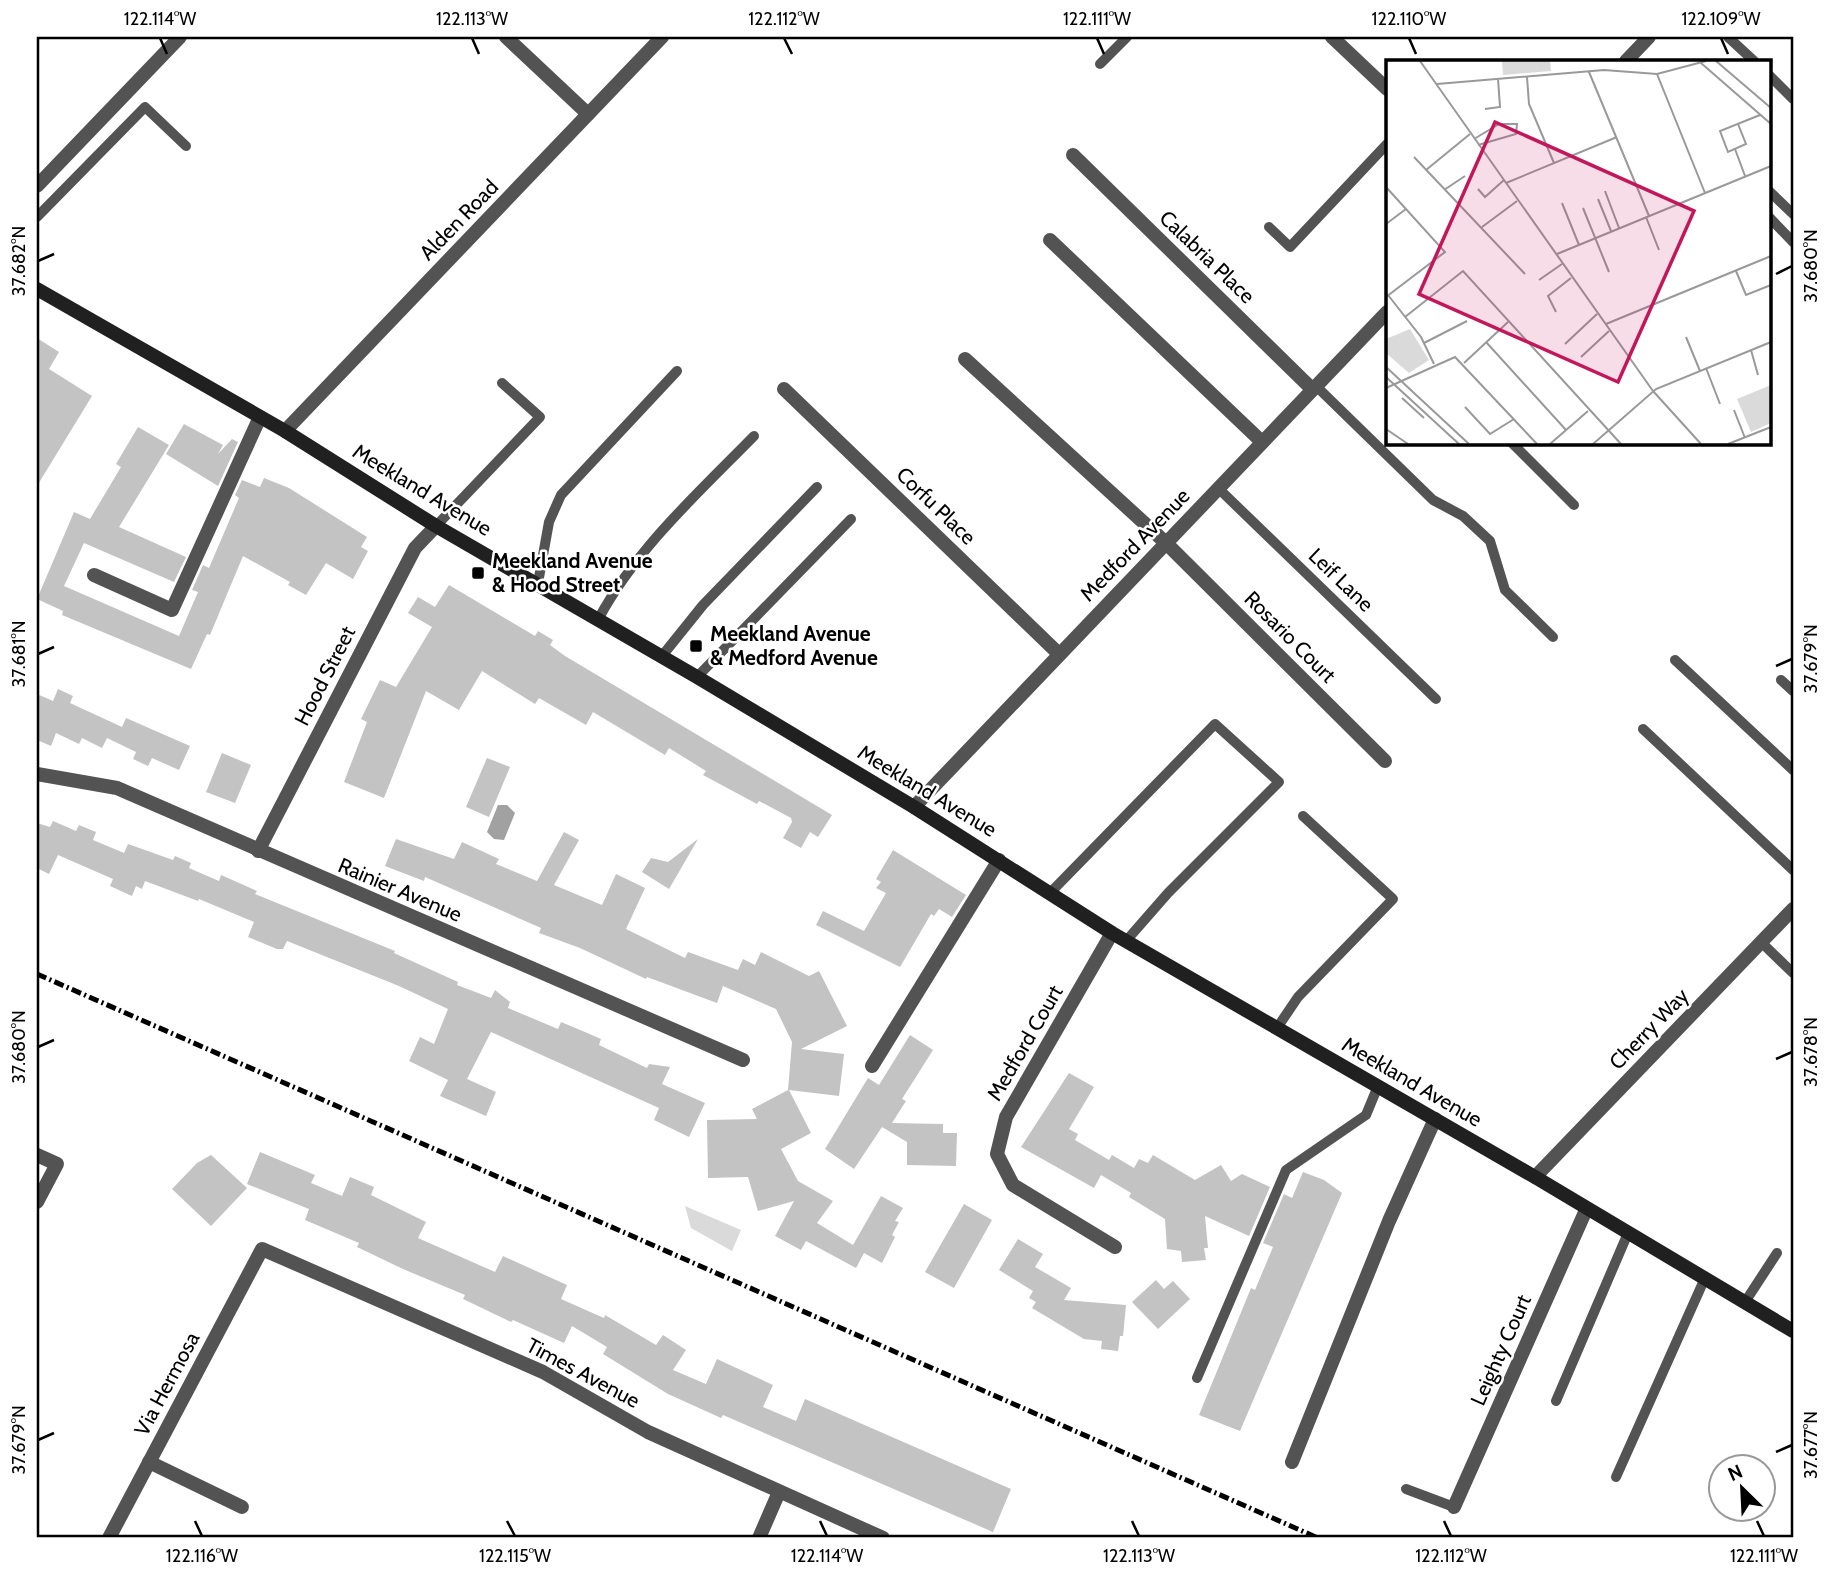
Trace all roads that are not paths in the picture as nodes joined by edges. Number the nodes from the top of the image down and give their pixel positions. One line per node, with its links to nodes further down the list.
1 (180, 37): 18 (street)
2 (506, 37): 14 (street)
3 (662, 37): 14 (street, Alden Road)
4 (1127, 37): 10 (lane)
5 (1332, 37): 12 (street)
6 (1649, 37): 8 (street)
7 (1728, 37): 9 (lane)
8 (1630, 60)
9 (1753, 60)
10 (1100, 64)
11 (1770, 76): 13 (lane)
12 (1386, 88)
13 (1793, 99)
14 (588, 114): 34 (street, Alden Road)
15 (1386, 145): 23 (lane)
16 (186, 146): 21 (lane)
17 (1073, 155): 31 (street, Calabria Place)
18 (37, 186)
19 (1770, 192): 20 (lane)
20 (1793, 214)
21 (37, 217)
22 (1770, 217): 25 (lane)
23 (1269, 227)
24 (1050, 240): 36 (street)
25 (1793, 242)
26 (37, 289): 33 (main road, Meekland Avenue)
27 (1386, 316): 31 (street, Medford Avenue)
28 (965, 359): 43 (street, Rosario Court)
29 (677, 371): 45 (lane)
30 (502, 383): 42 (lane)
31 (1314, 388): 36 (street, Medford Avenue); 47 (lane)
32 (784, 389): 48 (street, Corfu Place)
33 (260, 417): 34 (main road, Meekland Avenue); 44 (street)
34 (285, 431): 42 (main road, Meekland Avenue)
35 (754, 436): 46 (lane)
36 (1262, 442): 39 (street, Medford Avenue)
37 (1513, 444): 40 (lane)
38 (817, 487): 49 (lane)
39 (1218, 488): 43 (street, Medford Avenue); 54 (lane, Leif Lane)
40 (1574, 505)
41 (851, 519): 51 (lane)
42 (436, 526): 45 (main road, Meekland Avenue); 61 (street, Hood Street)
43 (1166, 543): 48 (street, Medford Avenue); 56 (street, Rosario Court)
44 (94, 575)
45 (538, 583): 46 (main road, Meekland Avenue)
46 (598, 618): 49 (main road, Meekland Avenue)
47 (1553, 637)
48 (1059, 654): 59 (street, Medford Avenue)
49 (662, 656): 51 (main road, Meekland Avenue)
50 (1675, 660): 57 (lane)
51 (697, 677): 59 (main road, Meekland Avenue)
52 (1781, 680): 53 (lane)
53 (1793, 691)
54 (1436, 699)
55 (1643, 729): 63 (lane)
56 (1385, 761)
57 (1793, 770)
58 (37, 774): 61 (street, Rainier Avenue)
59 (914, 807): 62 (main road, Meekland Avenue)
60 (1303, 816): 70 (lane)
61 (258, 851): 71 (street, Rainier Avenue)
62 (999, 860): 64 (main road, Meekland Avenue); 72 (street)
63 (1793, 870)
64 (1050, 893): 66 (main road, Meekland Avenue); 67 (lane)
65 (1793, 909): 68 (street, Cherry Way)
66 (1112, 933): 67 (main road, Meekland Avenue); 80 (street, Medford Court)
67 (1126, 941): 70 (main road, Meekland Avenue)
68 (1762, 943): 69 (lane); 76 (street, Cherry Way)
69 (1793, 973)
70 (1277, 1028): 73 (main road, Meekland Avenue)
71 (743, 1060)
72 (872, 1066)
73 (1378, 1087): 74 (main road, Meekland Avenue); 86 (lane)
74 (1435, 1119): 76 (main road, Meekland Avenue); 89 (street)
75 (37, 1155): 77 (street)
76 (1535, 1177): 78 (main road, Meekland Avenue)
77 (37, 1202)
78 (1586, 1210): 79 (main road, Meekland Avenue); 94 (street, Leighty Court)
79 (1628, 1233): 83 (main road, Meekland Avenue); 87 (lane)
80 (1115, 1247)
81 (262, 1249): 88 (street, Via Hermosa); 92 (street, Times Avenue)
82 (1777, 1253): 84 (lane)
83 (1705, 1278): 84 (main road, Meekland Avenue); 90 (lane)
84 (1745, 1302): 85 (main road, Meekland Avenue)
85 (1793, 1331)
86 (1197, 1378)
87 (1556, 1401)
88 (149, 1462): 93 (street); 95 (street, Via Hermosa)
89 (1292, 1462)
90 (1616, 1477)
91 (1406, 1489): 94 (lane)
92 (779, 1492): 96 (street); 97 (street, Times Avenue)
93 (242, 1507)
94 (1454, 1507)
95 (109, 1538)
96 (759, 1538)
97 (883, 1538)

